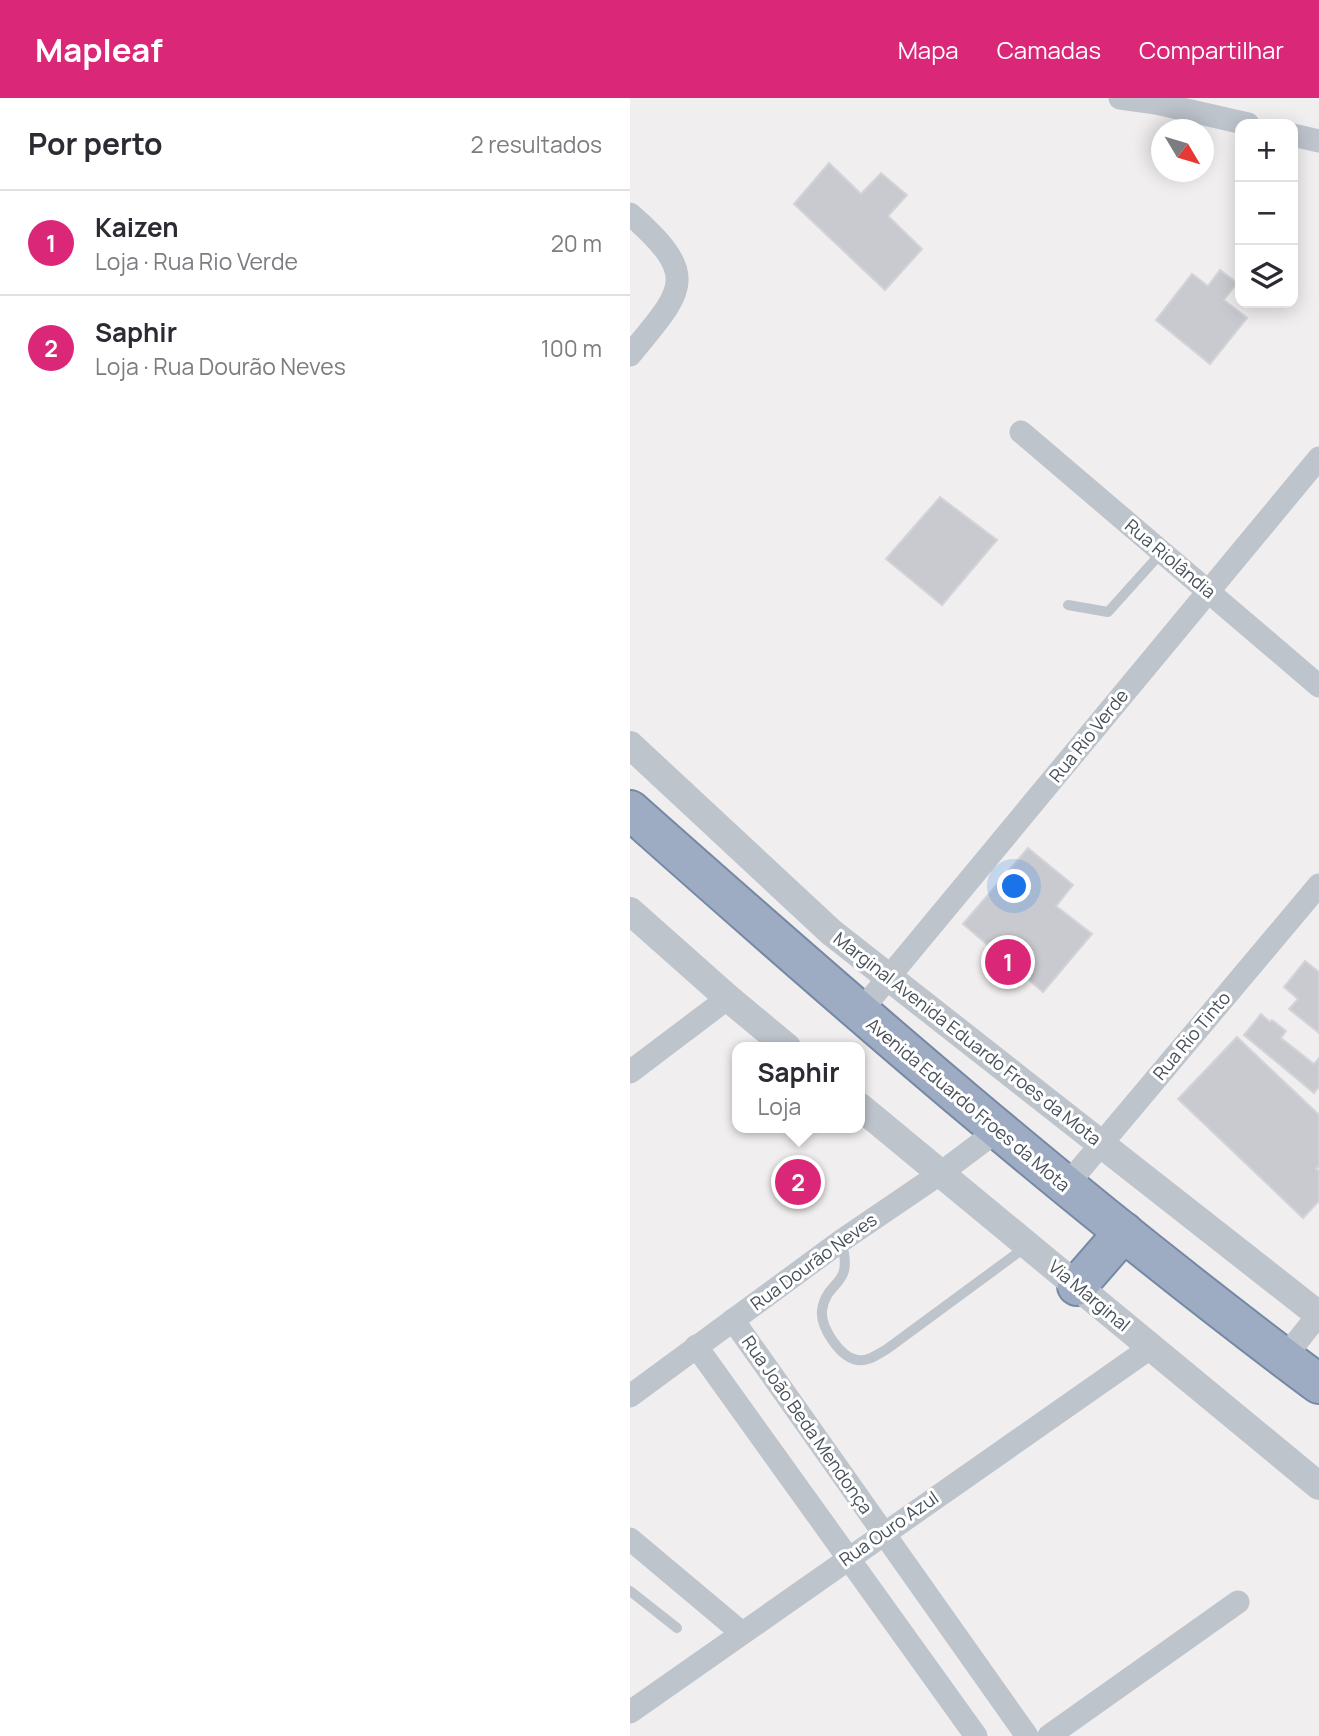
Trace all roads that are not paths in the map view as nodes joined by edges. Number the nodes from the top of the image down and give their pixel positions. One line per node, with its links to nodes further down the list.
1 (1120, 98): 2 (street)
2 (1235, 121)
3 (1298, 136): 4 (street)
4 (1319, 141)
5 (630, 214): 6 (street)
6 (630, 355)
7 (1021, 432): 9 (street, Rua Riolândia)
8 (1319, 458): 10 (street, Rua Rio Verde)
9 (1162, 552): 10 (street, Rua Riolândia); 11 (lane)
10 (1208, 591): 12 (street, Rua Riolândia); 17 (street, Rua Rio Verde)
11 (1068, 606)
12 (1319, 686)
13 (630, 745): 17 (street, Marginal Avenida Eduardo Froes da Mota)
14 (630, 810): 19 (highway, Avenida Eduardo Froes da Mota)
15 (1319, 884): 24 (street, Rua Rio Tinto)
16 (630, 911): 18 (street)
17 (888, 979): 19 (street, Rua Rio Verde); 24 (street, Marginal Avenida Eduardo Froes da Mota)
18 (727, 998): 20 (street); 21 (street)
19 (859, 1013): 23 (highway, Avenida Eduardo Froes da Mota)
20 (782, 1042)
21 (630, 1072)
22 (865, 1111): 25 (street, Via Marginal)
23 (998, 1130): 25 (street, Rua Dourão Neves); 26 (highway, Avenida Eduardo Froes da Mota)
24 (1102, 1144): 26 (street, Rua Rio Tinto); 31 (street, Marginal Avenida Eduardo Froes da Mota)
25 (941, 1173): 28 (street, Rua Dourão Neves); 29 (street, Via Marginal)
26 (1066, 1186): 27 (highway, Avenida Eduardo Froes da Mota)
27 (1124, 1232): 30 (highway); 35 (highway, Avenida Eduardo Froes da Mota)
28 (841, 1241): 29 (lane); 32 (street, Rua Dourão Neves)
29 (1029, 1245): 30 (street, Via Marginal)
30 (1077, 1286): 34 (street, Via Marginal)
31 (1319, 1314): 35 (street)
32 (733, 1320): 33 (street, Rua Dourão Neves); 39 (street, Rua João Beda Mendonça)
33 (696, 1346): 37 (street, Rua Dourão Neves); 41 (street)
34 (1150, 1348): 38 (street, Via Marginal); 39 (street, Rua Ouro Azul)
35 (1284, 1358): 36 (highway, Avenida Eduardo Froes da Mota)
36 (1319, 1384)
37 (630, 1396)
38 (1319, 1486)
39 (883, 1533): 41 (street, Rua Ouro Azul); 48 (street, Rua João Beda Mendonça)
40 (630, 1539): 45 (street)
41 (848, 1558): 45 (street, Rua Ouro Azul); 47 (street)
42 (630, 1591): 44 (lane)
43 (1238, 1602): 49 (street)
44 (677, 1628)
45 (743, 1633): 46 (street, Rua Ouro Azul)
46 (630, 1712)
47 (976, 1736)
48 (1027, 1736)
49 (1049, 1736)

